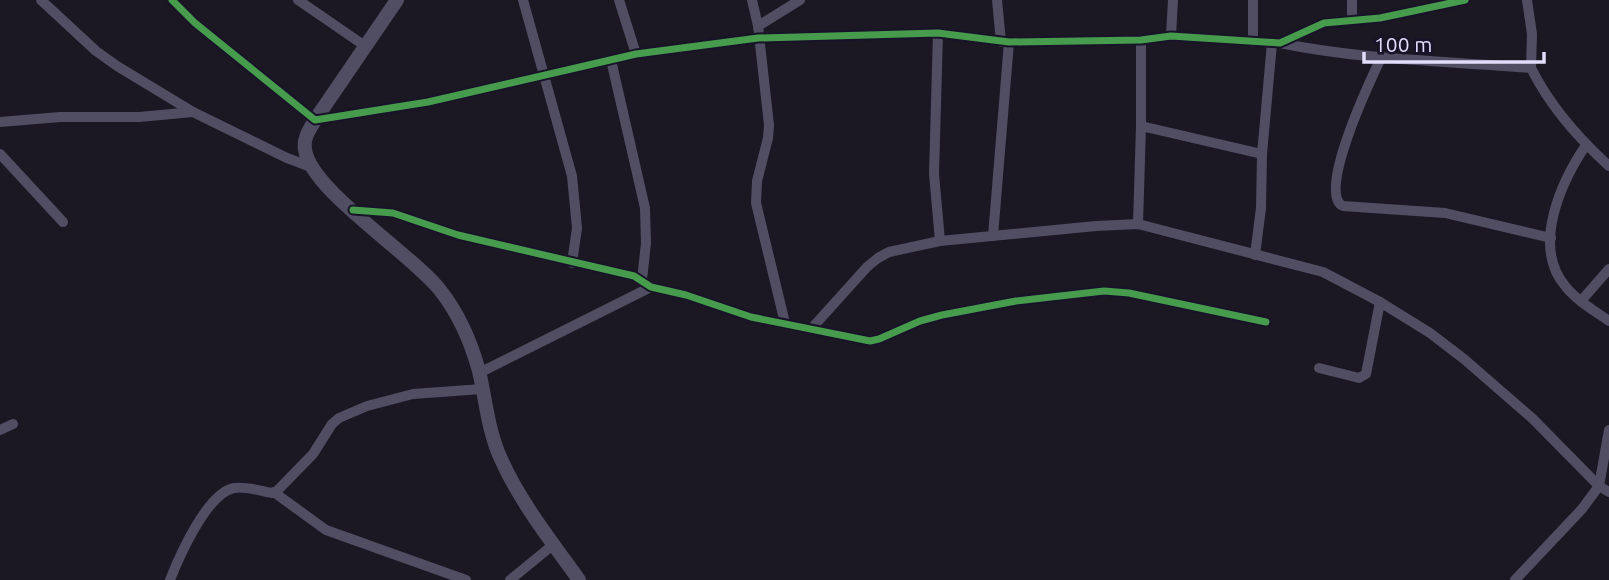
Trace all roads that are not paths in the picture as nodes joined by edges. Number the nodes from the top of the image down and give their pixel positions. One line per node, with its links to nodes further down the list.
1 (41, 0): 29 (street)
2 (172, 0): 30 (street)
3 (298, 0): 23 (street)
4 (397, 0): 23 (street)
5 (523, 0): 28 (street)
6 (619, 0): 24 (street)
7 (752, 0): 16 (street)
8 (800, 0): 16 (street)
9 (997, 0): 20 (street)
10 (1173, 0): 18 (street)
11 (1253, 0): 21 (street)
12 (1352, 0): 15 (street)
13 (1465, 0): 15 (street)
14 (1527, 0): 27 (street)
15 (1352, 20): 22 (street)
16 (758, 32): 17 (street); 24 (street); 52 (street)
17 (938, 33): 20 (street); 43 (street)
18 (1171, 36): 19 (street); 21 (street)
19 (1141, 40): 20 (street); 32 (street)
20 (1005, 42): 41 (street)
21 (1253, 42): 22 (street)
22 (1276, 43): 25 (street); 35 (street)
23 (366, 46): 30 (street)
24 (636, 54): 26 (street)
25 (1381, 58): 27 (street); 42 (street)
26 (611, 60): 28 (street); 47 (street)
27 (1531, 68): 33 (street)
28 (545, 75): 30 (street); 45 (street)
29 (192, 112): 31 (street); 37 (street)
30 (315, 120): 37 (street)
31 (0, 122)
32 (1142, 125): 35 (street); 40 (street)
33 (1586, 145): 36 (street); 42 (street)
34 (0, 154): 39 (street)
35 (1262, 154): 44 (street)
36 (1609, 166)
37 (311, 167): 38 (street)
38 (353, 210): 45 (street); 55 (street)
39 (63, 222)
40 (1138, 224): 41 (street); 44 (street)
41 (993, 236): 43 (street)
42 (1551, 238): 48 (street)
43 (940, 241): 53 (street)
44 (1255, 255): 49 (street)
45 (572, 263): 47 (street)
46 (1609, 269): 48 (street)
47 (646, 284): 52 (street); 55 (street)
48 (1581, 301): 50 (street)
49 (1380, 302): 54 (street); 60 (street)
50 (1609, 321)
51 (1266, 322): 53 (street)
52 (785, 323): 53 (street)
53 (812, 328)
54 (1318, 368)
55 (479, 373): 56 (street)
56 (482, 389): 61 (street); 62 (street)
57 (13, 424): 58 (street)
58 (0, 430)
59 (1609, 430): 60 (street)
60 (1604, 489): 67 (street)
61 (275, 493): 63 (street); 64 (street)
62 (554, 544): 65 (street); 66 (street)
63 (170, 580)
64 (466, 580)
65 (510, 580)
66 (579, 580)
67 (1515, 580)

